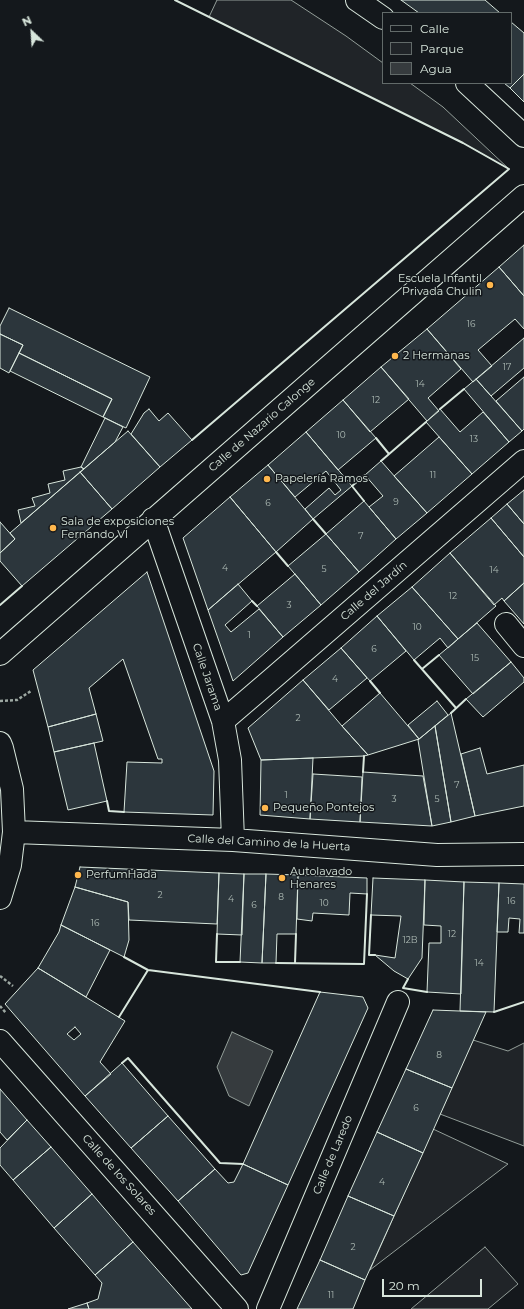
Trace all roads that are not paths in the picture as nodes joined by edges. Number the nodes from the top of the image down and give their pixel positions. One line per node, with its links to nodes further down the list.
1 (357, 0): 2 (street)
2 (382, 17)
3 (468, 84): 4 (street)
4 (524, 136)
5 (524, 196): 7 (street, Calle de Nazario Calonge)
6 (524, 461): 11 (street, Calle del Jardín)
7 (153, 519): 10 (street, Calle de Nazario Calonge); 11 (street, Calle Jarama)
8 (506, 624): 9 (street)
9 (524, 646)
10 (0, 654)
11 (222, 721): 14 (street, Calle Jarama)
12 (0, 743): 13 (street)
13 (14, 832): 14 (street, Calle del Camino de la Huerta); 16 (street)
14 (233, 840): 15 (street, Calle del Camino de la Huerta)
15 (524, 854)
16 (0, 898)
17 (398, 1002): 20 (street, Calle de Laredo)
18 (0, 1040): 19 (street, Calle de los Solares)
19 (237, 1309)
20 (268, 1309)

